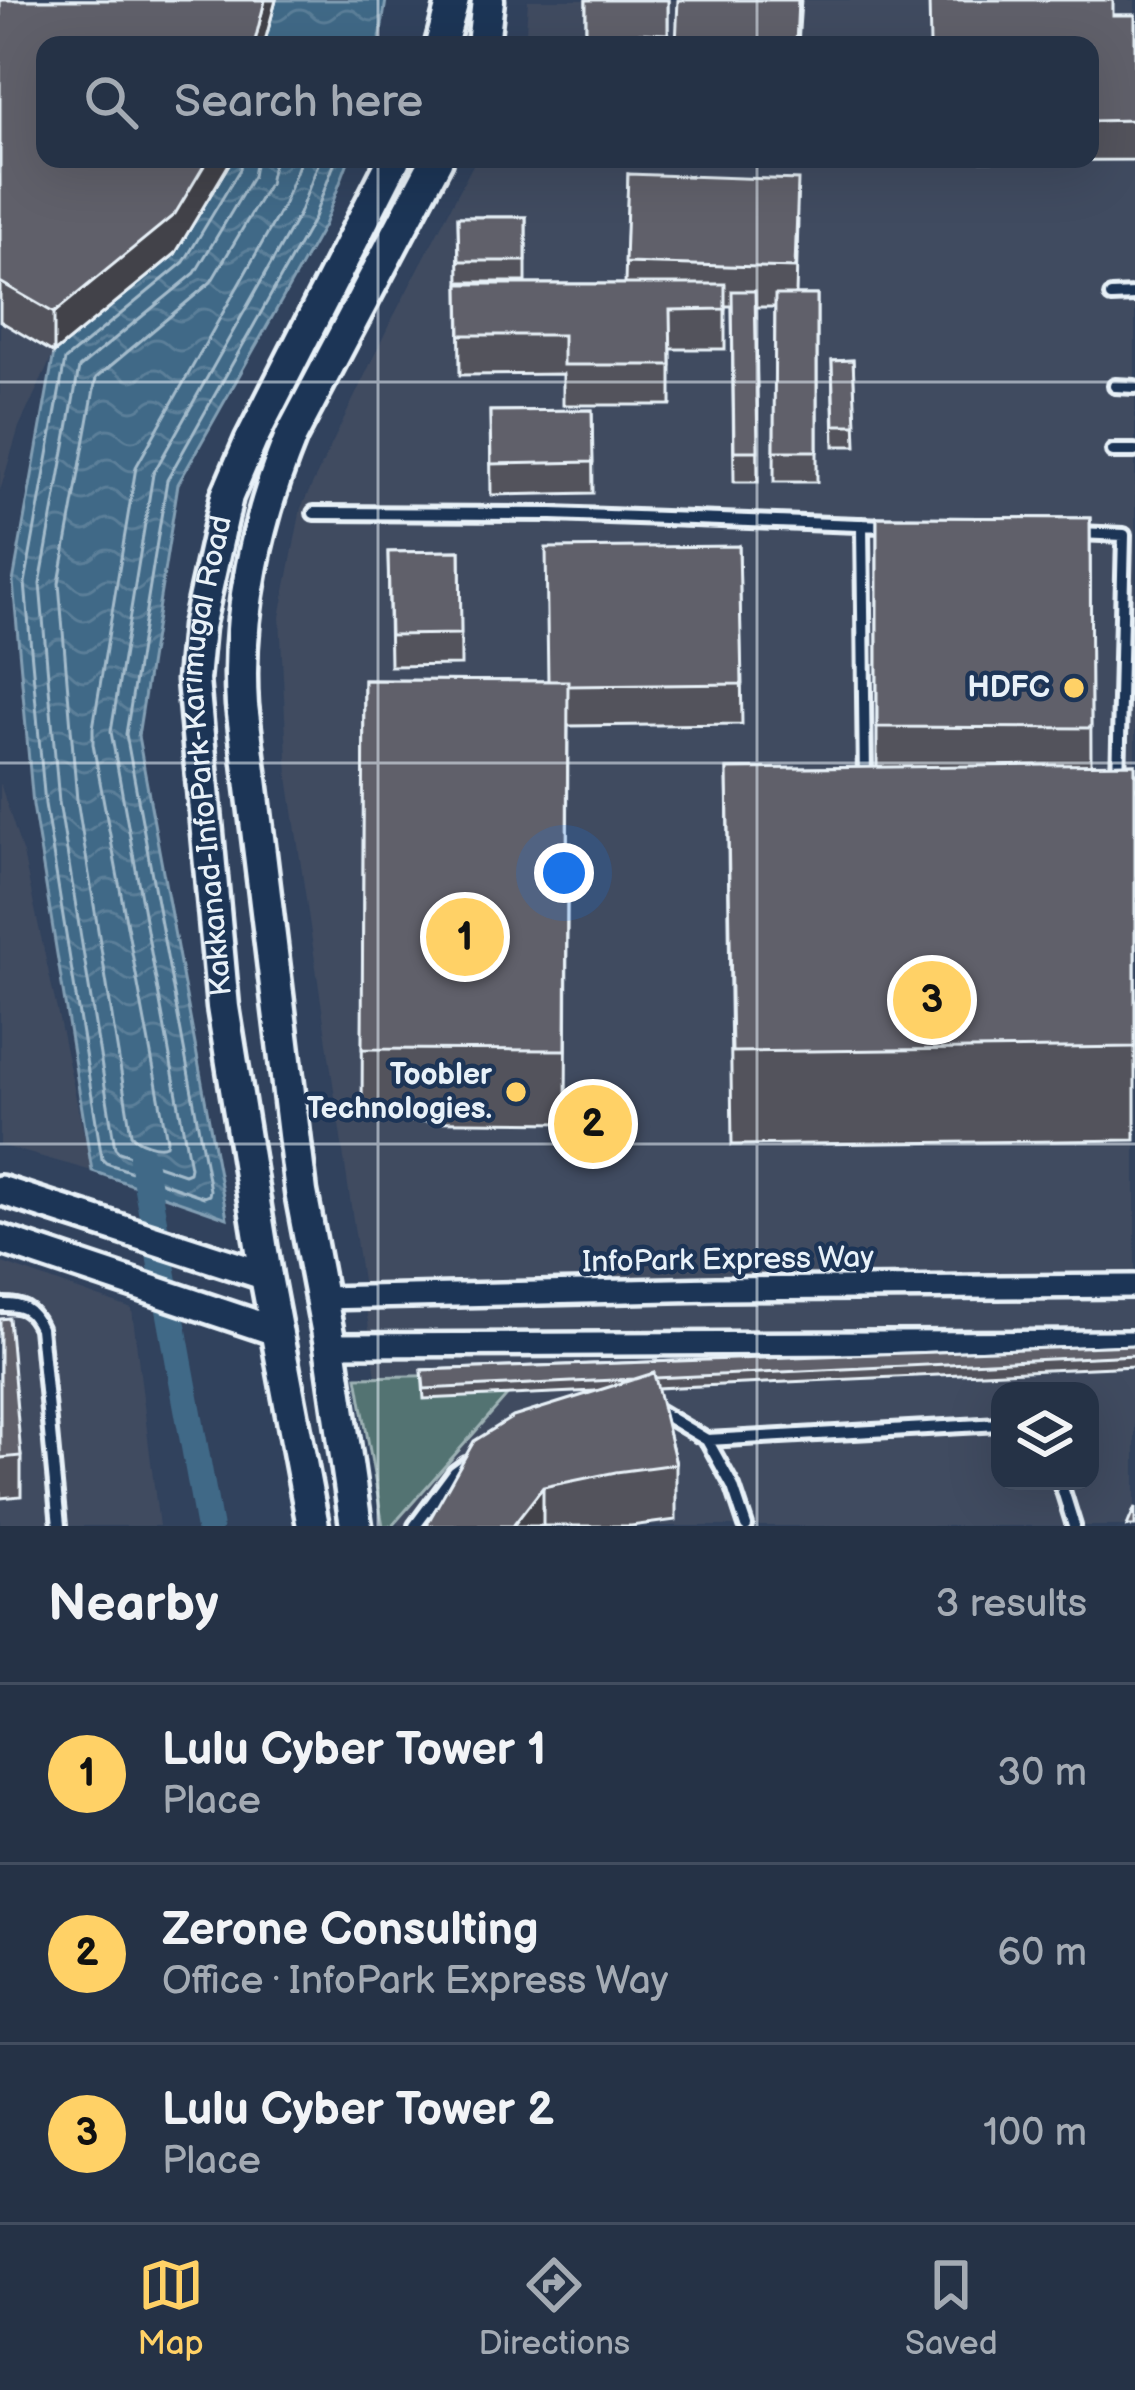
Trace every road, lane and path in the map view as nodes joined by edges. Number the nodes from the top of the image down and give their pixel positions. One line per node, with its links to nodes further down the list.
1 (453, 0): 3 (main road)
2 (488, 0): 4 (main road)
3 (443, 36)
4 (484, 36)
5 (389, 168): 25 (main road, Kakkanad-InfoPark-Karimugal Road)
6 (432, 168): 27 (main road, Kakkanad-InfoPark-Karimugal Road)
7 (1111, 296): 8 (lane)
8 (1135, 296)
9 (1114, 386): 10 (lane)
10 (1135, 387)
11 (1113, 451): 12 (lane)
12 (1135, 451)
13 (314, 513): 14 (lane)
14 (862, 525): 15 (lane); 21 (lane)
15 (909, 527)
16 (1076, 533): 18 (lane)
17 (1095, 781): 18 (lane)
18 (1118, 781): 19 (lane)
19 (1135, 781)
20 (842, 784): 21 (lane)
21 (865, 784): 22 (lane)
22 (888, 784)
23 (0, 1190): 25 (street)
24 (0, 1239): 29 (street)
25 (266, 1276): 29 (main road, Kakkanad-InfoPark-Karimugal Road)
26 (1135, 1286): 27 (street, InfoPark Express Way)
27 (321, 1298): 31 (main road, Kakkanad-InfoPark-Karimugal Road)
28 (0, 1305): 37 (lane)
29 (278, 1332): 38 (main road, Kakkanad-InfoPark-Karimugal Road)
30 (1135, 1342): 31 (street)
31 (330, 1346): 39 (main road, Kakkanad-InfoPark-Karimugal Road)
32 (635, 1414): 34 (lane)
33 (991, 1425): 34 (lane)
34 (707, 1441): 41 (lane)
35 (471, 1461): 40 (lane)
36 (1063, 1490): 42 (lane)
37 (58, 1526)
38 (313, 1526)
39 (356, 1526)
40 (416, 1526)
41 (746, 1526)
42 (1074, 1526)

